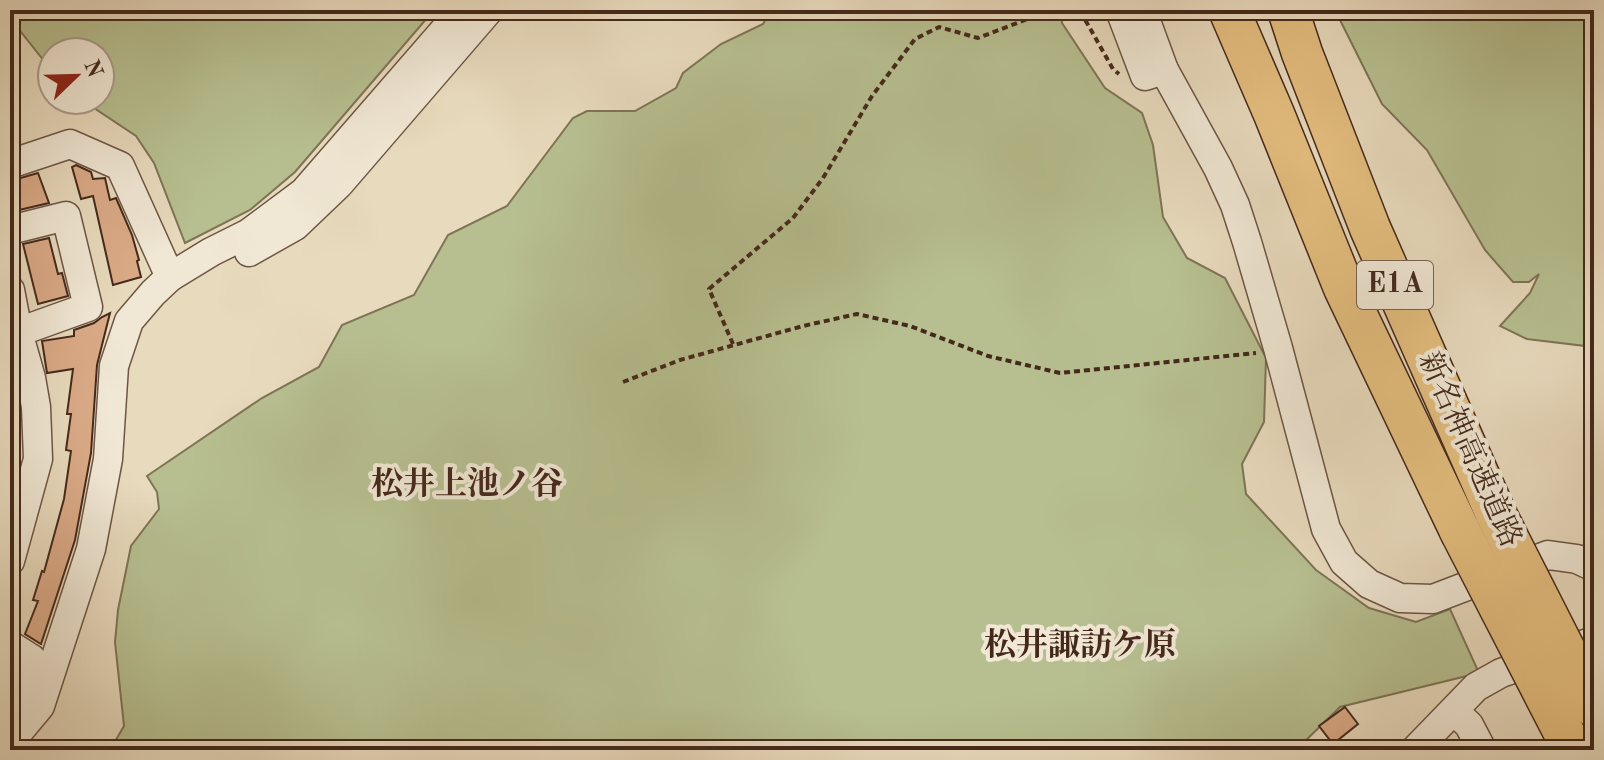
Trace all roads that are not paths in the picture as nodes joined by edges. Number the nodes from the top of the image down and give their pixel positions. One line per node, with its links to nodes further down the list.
1 (462, 10): 10 (street)
2 (489, 10): 10 (street)
3 (1120, 10): 7 (street)
4 (1142, 10): 7 (street)
5 (1229, 10): 23 (highway, 新名神高速道路 / E1A, bridge)
6 (1288, 10): 18 (highway, 新名神高速道路 / E1A, bridge)
7 (1155, 73): 14 (street)
8 (10, 164): 10 (street)
9 (10, 230): 12 (street)
10 (170, 277): 20 (street)
11 (10, 290): 12 (street)
12 (14, 333): 13 (street)
13 (10, 561)
14 (1594, 567)
15 (1594, 641): 19 (street)
16 (10, 645): 17 (street)
17 (10, 706)
18 (1594, 707)
19 (1454, 711): 21 (street); 22 (street)
20 (10, 742)
21 (1415, 750)
22 (1482, 750)
23 (1573, 750)

